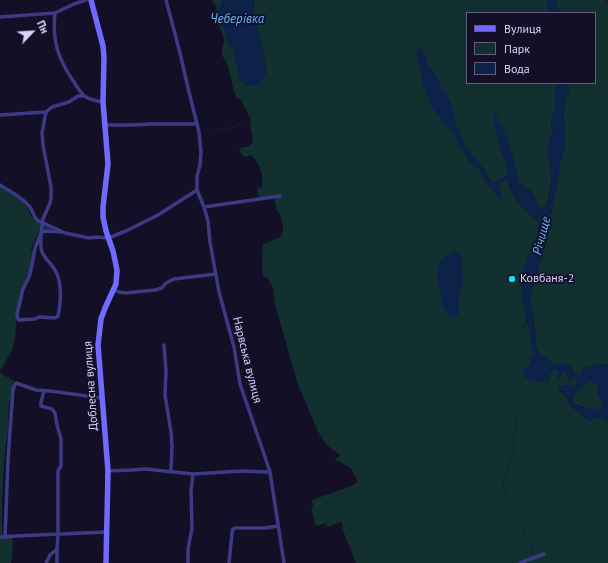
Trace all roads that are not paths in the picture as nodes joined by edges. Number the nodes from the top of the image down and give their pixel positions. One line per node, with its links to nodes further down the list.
1 (86, 0): 4 (street)
2 (91, 0): 7 (street, Доблесна вулиця)
3 (166, 0): 10 (street, Нарвська вулиця)
4 (55, 13): 5 (street); 6 (street)
5 (0, 17)
6 (85, 96): 7 (street); 8 (street)
7 (103, 102): 11 (street, Доблесна вулиця)
8 (46, 112): 9 (street); 16 (street)
9 (0, 115)
10 (196, 124): 11 (street); 13 (street, Нарвська вулиця)
11 (105, 125): 19 (street, Доблесна вулиця)
12 (0, 185): 16 (street)
13 (197, 190): 15 (street, Нарвська вулиця); 19 (street)
14 (280, 196): 15 (street)
15 (204, 207): 20 (street, Нарвська вулиця)
16 (42, 222): 17 (street); 18 (street)
17 (62, 232): 18 (street); 19 (street)
18 (40, 233): 18 (street)
19 (108, 238): 21 (street, Доблесна вулиця)
20 (216, 274): 21 (street); 27 (street, Нарвська вулиця)
21 (114, 290): 24 (street, Доблесна вулиця)
22 (164, 345): 26 (street)
23 (44, 391): 24 (street); 30 (street); 33 (street)
24 (102, 398): 25 (street, Доблесна вулиця)
25 (108, 470): 26 (street); 32 (street, Доблесна вулиця)
26 (171, 471): 28 (street)
27 (270, 472): 28 (street); 31 (street, Нарвська вулиця)
28 (193, 474): 41 (street)
29 (0, 517): 30 (street)
30 (5, 521): 35 (street)
31 (278, 526): 42 (street); 43 (street, Нарвська вулиця)
32 (107, 532): 33 (street); 40 (street, Доблесна вулиця)
33 (58, 534): 35 (street); 36 (street)
34 (0, 537): 35 (street)
35 (5, 537)
36 (57, 549): 38 (street); 39 (street)
37 (544, 554): 44 (street)
38 (46, 563)
39 (57, 563)
40 (106, 563)
41 (188, 563)
42 (229, 563)
43 (284, 563)
44 (520, 563)

